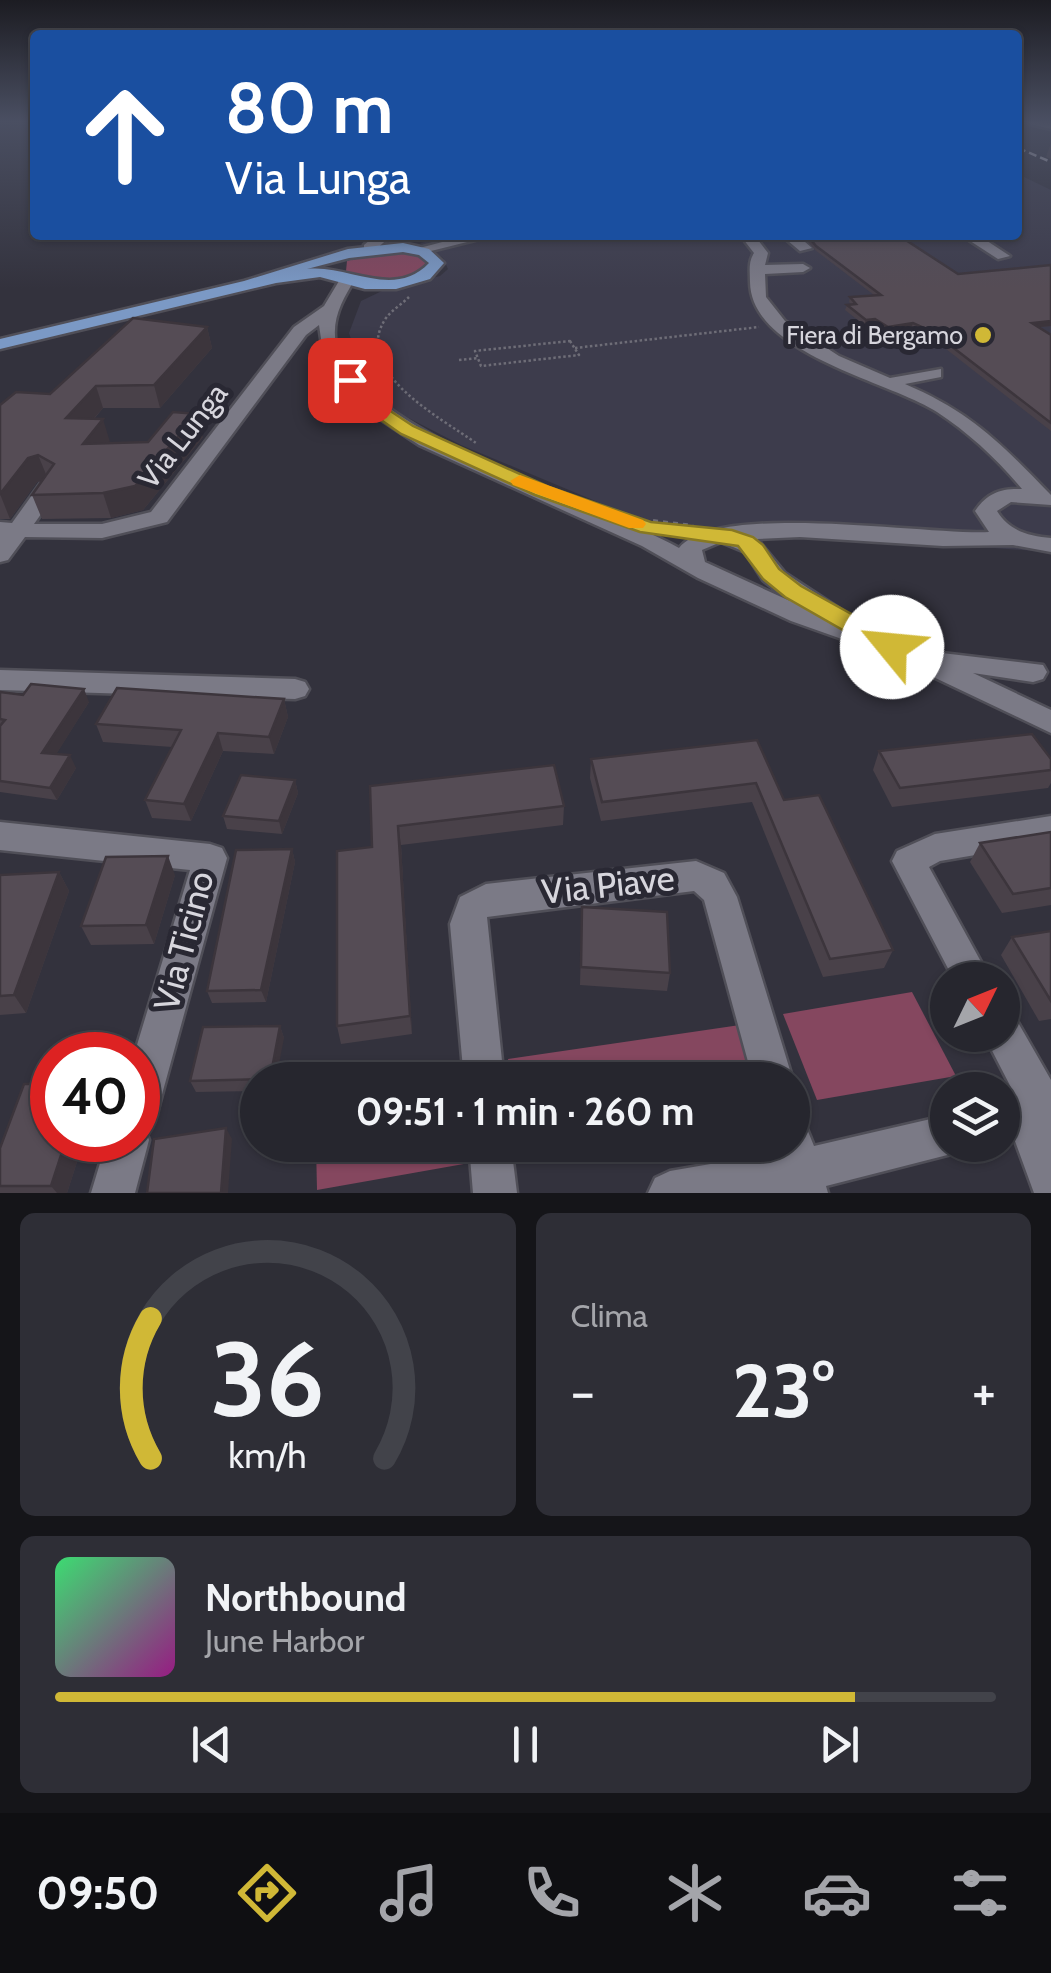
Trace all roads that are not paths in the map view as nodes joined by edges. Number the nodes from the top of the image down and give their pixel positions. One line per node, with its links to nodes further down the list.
1 (379, 240): 8 (street)
2 (444, 240): 7 (street)
3 (485, 240): 11 (street)
4 (750, 240): 14 (street)
5 (795, 240): 9 (street)
6 (976, 240): 10 (street)
7 (409, 244): 8 (main road); 11 (main road)
8 (369, 248): 13 (main road)
9 (805, 248)
10 (1003, 256)
11 (436, 259): 15 (main road)
12 (803, 268): 14 (street)
13 (341, 270): 15 (main road); 16 (street, Via Lunga); 17 (main road)
14 (757, 270): 20 (street)
15 (382, 284): 19 (street)
16 (321, 320): 19 (street); 27 (street, Via Lunga)
17 (0, 344)
18 (935, 373): 20 (street)
19 (350, 380): 23 (street)
20 (896, 386): 21 (street)
21 (1015, 467): 24 (street); 25 (street)
22 (48, 489): 27 (street)
23 (542, 491): 29 (street); 35 (street)
24 (1003, 496): 25 (street); 26 (street)
25 (1047, 501)
26 (987, 516): 30 (street); 31 (street)
27 (10, 529): 33 (street)
28 (796, 531): 29 (street); 31 (street); 34 (street)
29 (711, 533): 34 (street); 35 (street)
30 (1014, 538): 31 (street); 32 (street)
31 (944, 540)
32 (1051, 545)
33 (0, 555)
34 (760, 558): 36 (street); 37 (street)
35 (692, 562): 36 (street)
36 (716, 576): 37 (street)
37 (895, 648): 38 (street); 40 (street)
38 (1042, 671): 40 (street); 42 (street)
39 (0, 680): 41 (street)
40 (974, 688): 42 (street)
41 (295, 690)
42 (1049, 721)
43 (1051, 829): 45 (street)
44 (2, 840): 46 (street, Via Ticino)
45 (963, 962)
46 (160, 1032)
47 (1009, 1052): 50 (street)
48 (482, 1062): 49 (street, Via Piave)
49 (769, 1062)
50 (1033, 1121): 55 (street)
51 (930, 1140): 54 (street)
52 (122, 1162): 56 (street)
53 (492, 1162): 57 (street)
54 (800, 1169): 58 (street)
55 (1051, 1182)
56 (113, 1193)
57 (495, 1193)
58 (670, 1193)

